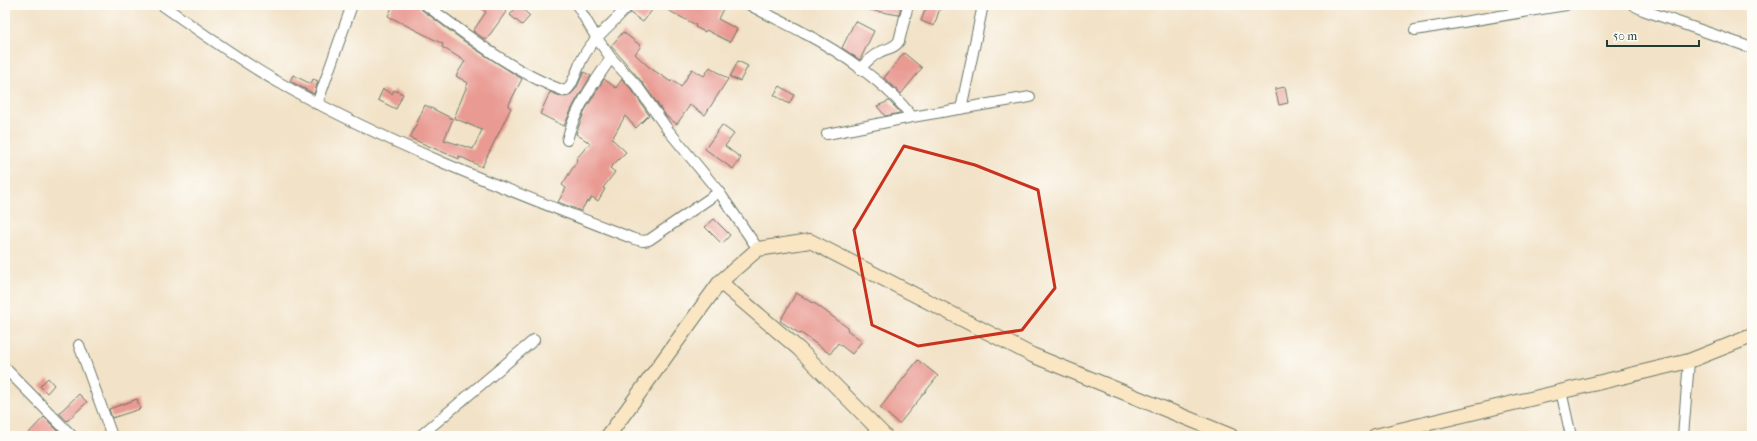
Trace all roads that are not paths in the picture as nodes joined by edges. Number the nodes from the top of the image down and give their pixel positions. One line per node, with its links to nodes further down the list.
1 (162, 5): 17 (street)
2 (352, 5): 17 (street)
3 (426, 5): 12 (street)
4 (577, 5): 12 (street)
5 (629, 5): 12 (street)
6 (750, 5): 15 (street)
7 (908, 5): 15 (street)
8 (983, 5): 18 (street)
9 (1566, 5): 11 (street)
10 (1639, 7): 13 (street)
11 (1415, 30)
12 (596, 37): 14 (street)
13 (1752, 48)
14 (610, 58): 21 (street); 22 (street)
15 (860, 69): 19 (street)
16 (1030, 97): 18 (street)
17 (317, 104): 22 (street)
18 (961, 109): 19 (street)
19 (912, 117): 20 (street)
20 (827, 134)
21 (567, 140)
22 (719, 192): 23 (street)
23 (758, 249): 24 (street); 36 (street)
24 (720, 282): 31 (street); 35 (street)
25 (1752, 336): 28 (street)
26 (534, 340): 34 (street)
27 (79, 345): 33 (street)
28 (1689, 361): 30 (street); 39 (street)
29 (5, 368): 32 (street)
30 (1561, 391): 37 (street); 38 (street)
31 (610, 435)
32 (72, 436)
33 (112, 436)
34 (420, 436)
35 (885, 436)
36 (1231, 436)
37 (1375, 436)
38 (1571, 436)
39 (1683, 436)

